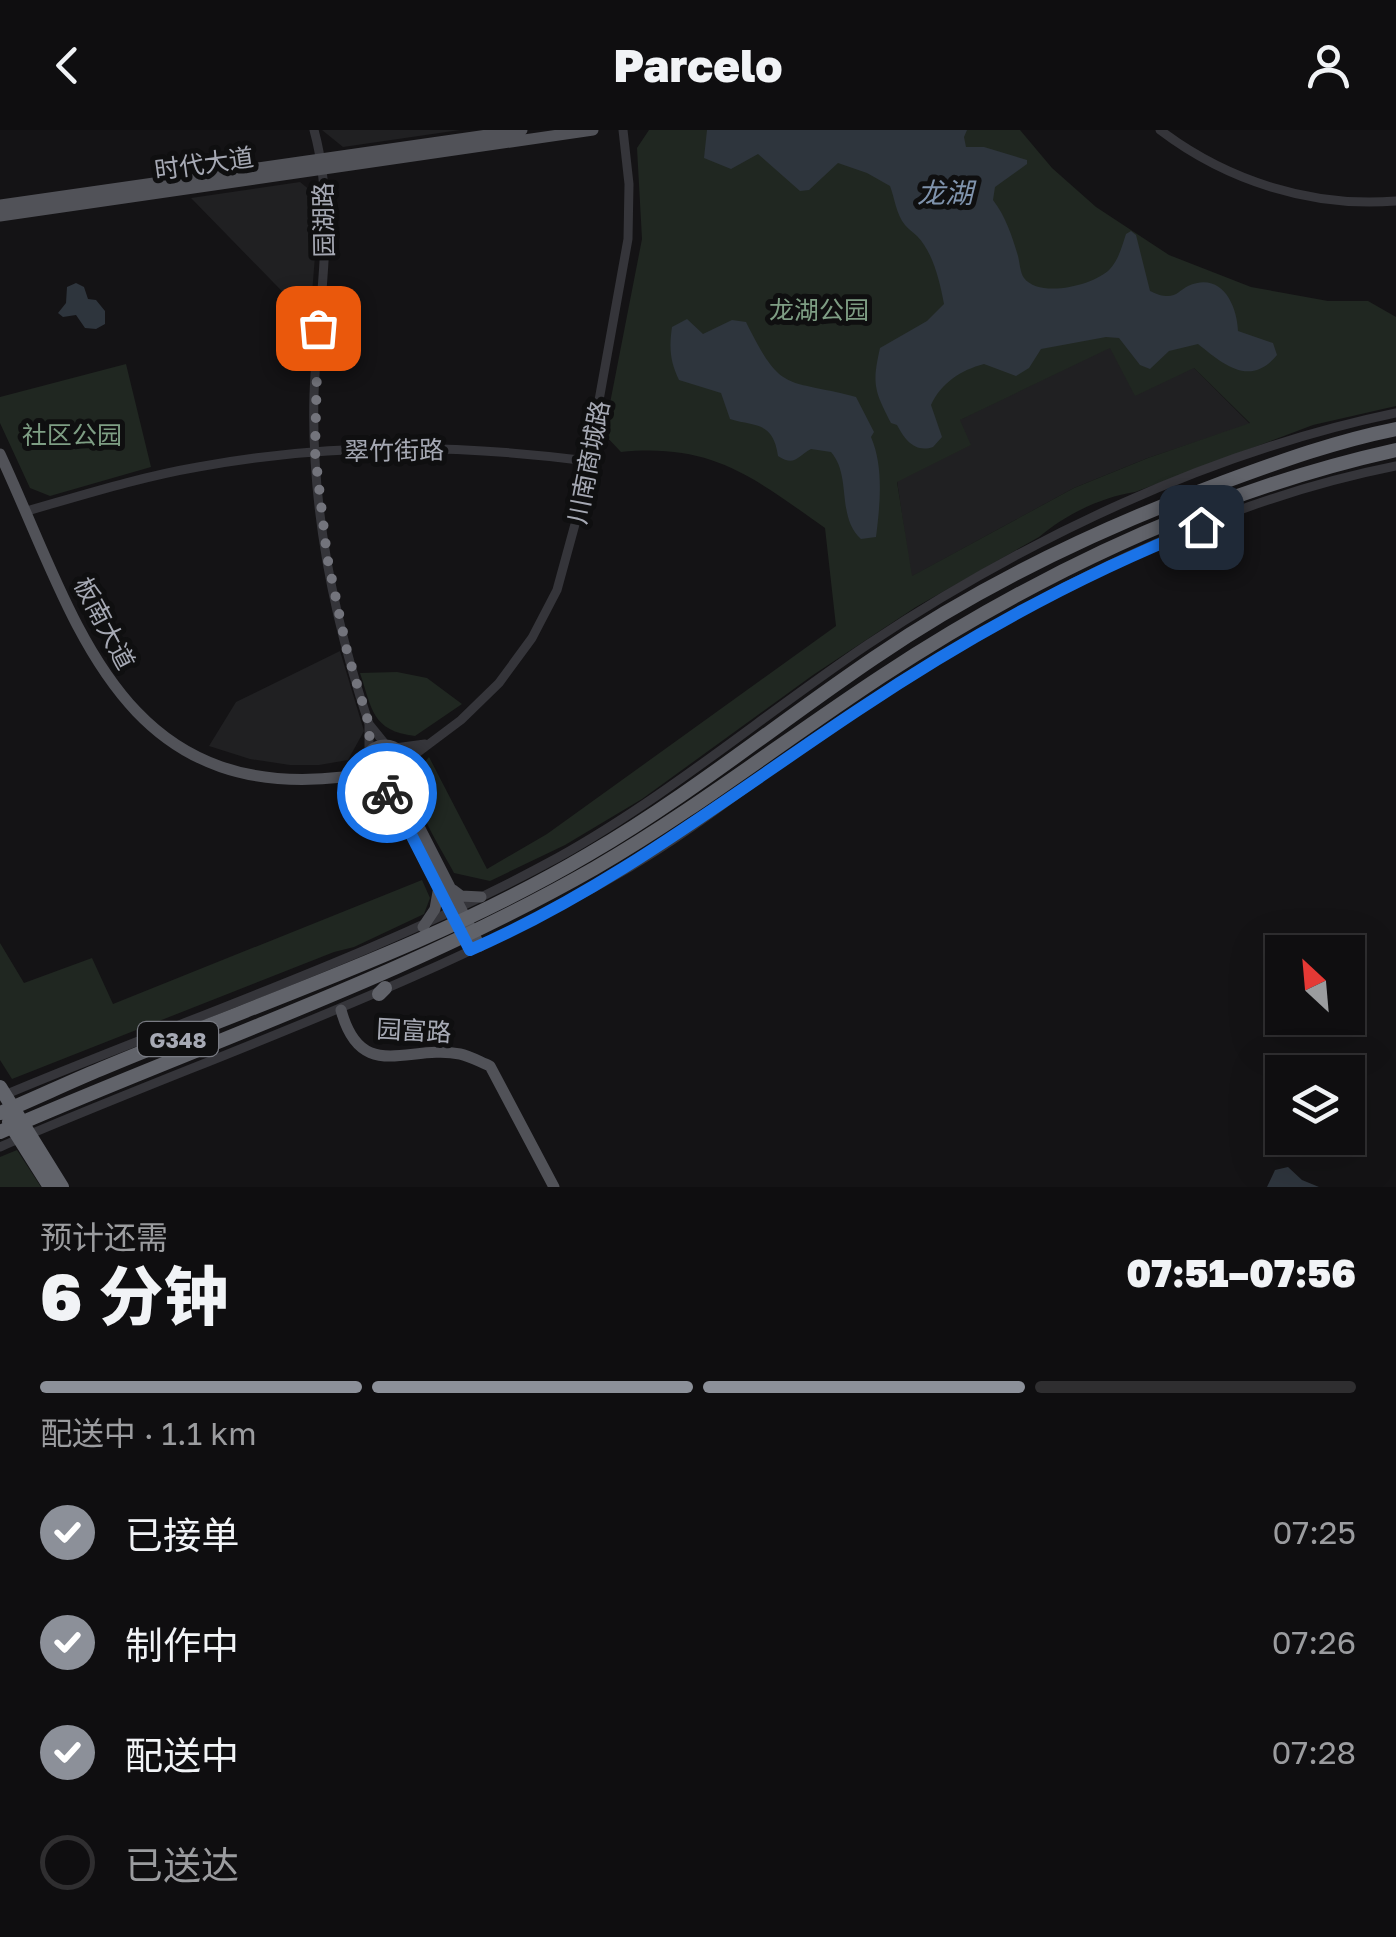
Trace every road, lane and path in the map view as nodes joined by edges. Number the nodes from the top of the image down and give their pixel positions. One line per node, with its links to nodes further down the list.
1 (314, 130): 6 (street, 园湖路)
2 (522, 130): 6 (main road, 时代大道)
3 (593, 130): 6 (main road, 时代大道)
4 (623, 130): 15 (street, 川南商城路)
5 (1160, 130): 7 (street)
6 (321, 164): 8 (main road, 时代大道); 9 (main road, 时代大道); 13 (street, 园湖路)
7 (1396, 201)
8 (0, 206)
9 (0, 216)
10 (1396, 413): 20 (street)
11 (1392, 429): 18 (highway, G348)
12 (1394, 451): 19 (highway, G348)
13 (315, 452): 15 (street, 翠竹街路); 17 (street, 翠竹街路); 21 (street, 园湖路)
14 (0, 454): 17 (main road, 板南大道)
15 (588, 460): 22 (street, 川南商城路)
16 (1396, 466): 23 (street)
17 (27, 511): 27 (main road, 板南大道)
18 (876, 657): 20 (street); 29 (highway, G348)
19 (886, 673): 23 (street); 29 (highway, G348)
20 (796, 696): 30 (street)
21 (369, 724): 24 (street); 25 (street)
22 (428, 743): 24 (street); 26 (street, 川南商城路)
23 (804, 746): 32 (street)
24 (391, 747): 25 (main road); 26 (main road)
25 (367, 756): 27 (main road); 28 (main road)
26 (404, 772): 28 (main road); 31 (main road)
27 (342, 777): 28 (main road, 板南大道)
28 (374, 784): 31 (main road)
29 (663, 818): 39 (highway, G348)
30 (557, 858): 32 (street); 33 (street)
31 (444, 888): 33 (main road); 34 (main road); 35 (main road)
32 (578, 896): 36 (street)
33 (481, 897): 34 (street)
34 (456, 911): 35 (street); 36 (main road)
35 (423, 927): 37 (street)
36 (475, 948): 38 (street)
37 (363, 952): 38 (street); 41 (street)
38 (382, 991): 40 (street)
39 (315, 994): 43 (highway, G348); 44 (highway, G348)
40 (341, 1010): 42 (street); 54 (main road, 园富路)
41 (142, 1042): 43 (street); 45 (street)
42 (191, 1066): 44 (street); 49 (street)
43 (101, 1069): 45 (highway, G348)
44 (131, 1076): 49 (highway, G348)
45 (43, 1087): 47 (street); 48 (highway, G348)
46 (0, 1088): 53 (highway)
47 (0, 1096)
48 (0, 1111): 52 (highway)
49 (58, 1114): 50 (highway, G348); 51 (street)
50 (0, 1132)
51 (0, 1148)
52 (50, 1187)
53 (62, 1187)
54 (554, 1187)

